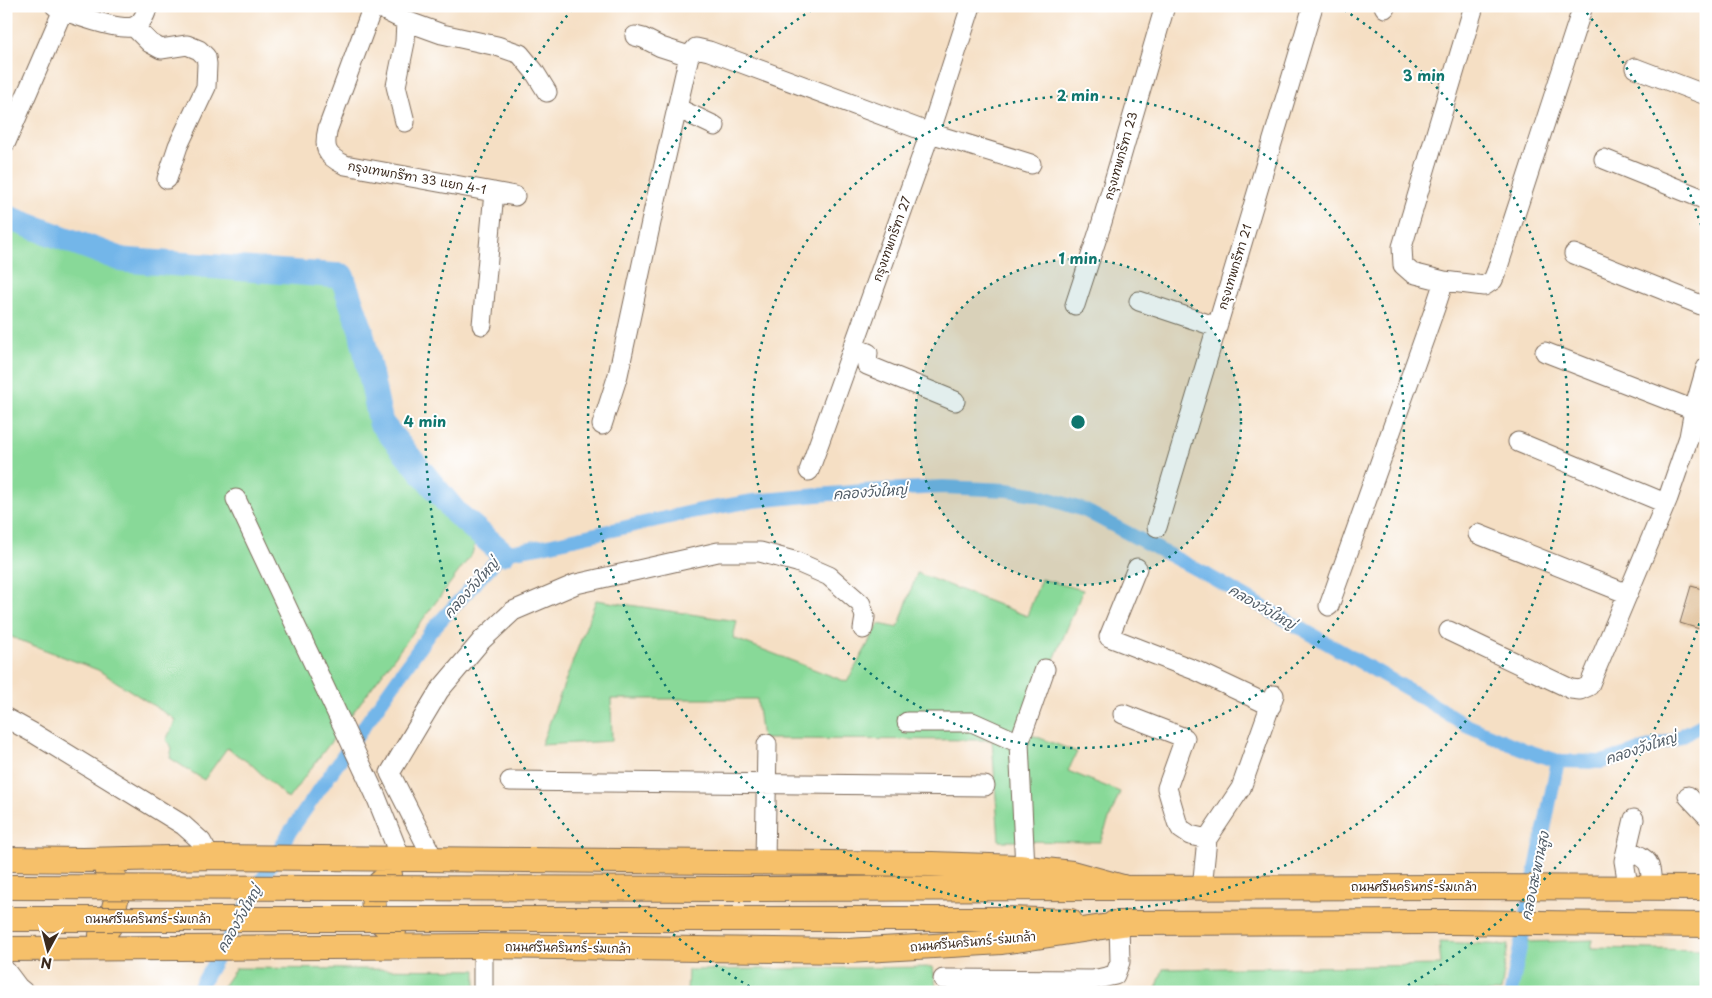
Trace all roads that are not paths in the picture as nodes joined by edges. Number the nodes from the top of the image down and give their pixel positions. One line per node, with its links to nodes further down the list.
1 (148, 6): 10 (street)
2 (374, 6): 9 (street); 24 (street, กรุงเทพกรีฑา 33 แยก 4-1)
3 (971, 6): 19 (street, กรุงเทพกรีฑา 27)
4 (1165, 6): 30 (street, กรุงเทพกรีฑา 23)
5 (1313, 6): 33 (street, กรุงเทพกรีฑา 21)
6 (1474, 6): 28 (street)
7 (1583, 6): 28 (street)
8 (59, 8): 10 (street); 20 (street)
9 (406, 21): 14 (street); 17 (street)
10 (134, 27): 23 (street)
11 (635, 36): 12 (street)
12 (690, 56): 16 (street); 19 (street)
13 (1635, 68): 15 (street)
14 (547, 92)
15 (1706, 95)
16 (677, 108): 18 (street); 39 (street)
17 (405, 122)
18 (715, 126)
19 (930, 133): 22 (street); 34 (street, กรุงเทพกรีฑา 27)
20 (6, 142)
21 (1604, 158): 26 (street)
22 (1031, 164)
23 (168, 179)
24 (494, 192): 25 (street, กรุงเทพกรีฑา 33 แยก 4-1); 32 (street)
25 (515, 196)
26 (1706, 200)
27 (1574, 254): 31 (street)
28 (1444, 280): 48 (street)
29 (1139, 301): 33 (street)
30 (1075, 306)
31 (1706, 307)
32 (482, 325)
33 (1216, 328): 44 (street, กรุงเทพกรีฑา 21)
34 (853, 347): 37 (street); 41 (street, กรุงเทพกรีฑา 27)
35 (1544, 352): 38 (street)
36 (1706, 368): 38 (street)
37 (955, 401)
38 (1694, 410): 43 (street)
39 (602, 425)
40 (1518, 442): 43 (street)
41 (809, 471)
42 (236, 499): 67 (street)
43 (1665, 503): 47 (street)
44 (1157, 528)
45 (1478, 534): 47 (street)
46 (1136, 568): 63 (street)
47 (1628, 594): 50 (street)
48 (1329, 606)
49 (863, 629): 69 (street)
50 (1449, 631)
51 (1045, 669): 55 (street)
52 (1123, 714): 63 (street)
53 (6, 718): 65 (street)
54 (907, 722): 55 (street)
55 (1018, 743): 71 (street)
56 (766, 744): 58 (street)
57 (510, 781): 58 (street)
58 (766, 784): 59 (street); 70 (street)
59 (985, 786)
60 (1688, 796): 61 (street)
61 (1706, 815)
62 (1634, 819): 64 (street)
63 (1207, 839): 74 (street)
64 (1628, 850): 75 (street); 76 (street)
65 (211, 857): 67 (main road, ถนนศรีนครินทร์-ร่มเกล้า); 68 (main road, ถนนศรีนครินทร์-ร่มเกล้า)
66 (6, 859): 68 (main road, ถนนศรีนครินทร์-ร่มเกล้า)
67 (405, 859): 69 (main road, ถนนศรีนครินทร์-ร่มเกล้า); 83 (main road)
68 (83, 860): 82 (main road)
69 (434, 860): 70 (main road, ถนนศรีนครินทร์-ร่มเกล้า)
70 (765, 862): 71 (main road, ถนนศรีนครินทร์-ร่มเกล้า)
71 (1025, 868): 73 (main road, ถนนศรีนครินทร์-ร่มเกล้า)
72 (6, 886): 73 (main road, ถนนศรีนครินทร์-ร่มเกล้า, bridge)
73 (1123, 887): 74 (main road, ถนนศรีนครินทร์-ร่มเกล้า)
74 (1202, 888): 75 (main road, ถนนศรีนครินทร์-ร่มเกล้า)
75 (1627, 888): 76 (main road, ถนนศรีนครินทร์-ร่มเกล้า)
76 (1652, 888): 77 (main road, ถนนศรีนครินทร์-ร่มเกล้า)
77 (1706, 888)
78 (6, 919): 79 (main road, ถนนศรีนครินทร์-ร่มเกล้า, bridge)
79 (1124, 924): 80 (main road, ถนนศรีนครินทร์-ร่มเกล้า); 81 (main road, ถนนศรีนครินทร์-ร่มเกล้า); 87 (street)
80 (1706, 925)
81 (483, 946): 83 (main road, ถนนศรีนครินทร์-ร่มเกล้า); 89 (street)
82 (86, 947): 83 (main road, ถนนศรีนครินทร์-ร่มเกล้า); 84 (main road, ถนนศรีนครินทร์-ร่มเกล้า)
83 (421, 947)
84 (6, 948)
85 (6, 971): 88 (street)
86 (943, 980): 87 (street)
87 (1093, 986)
88 (24, 992)
89 (483, 992)

